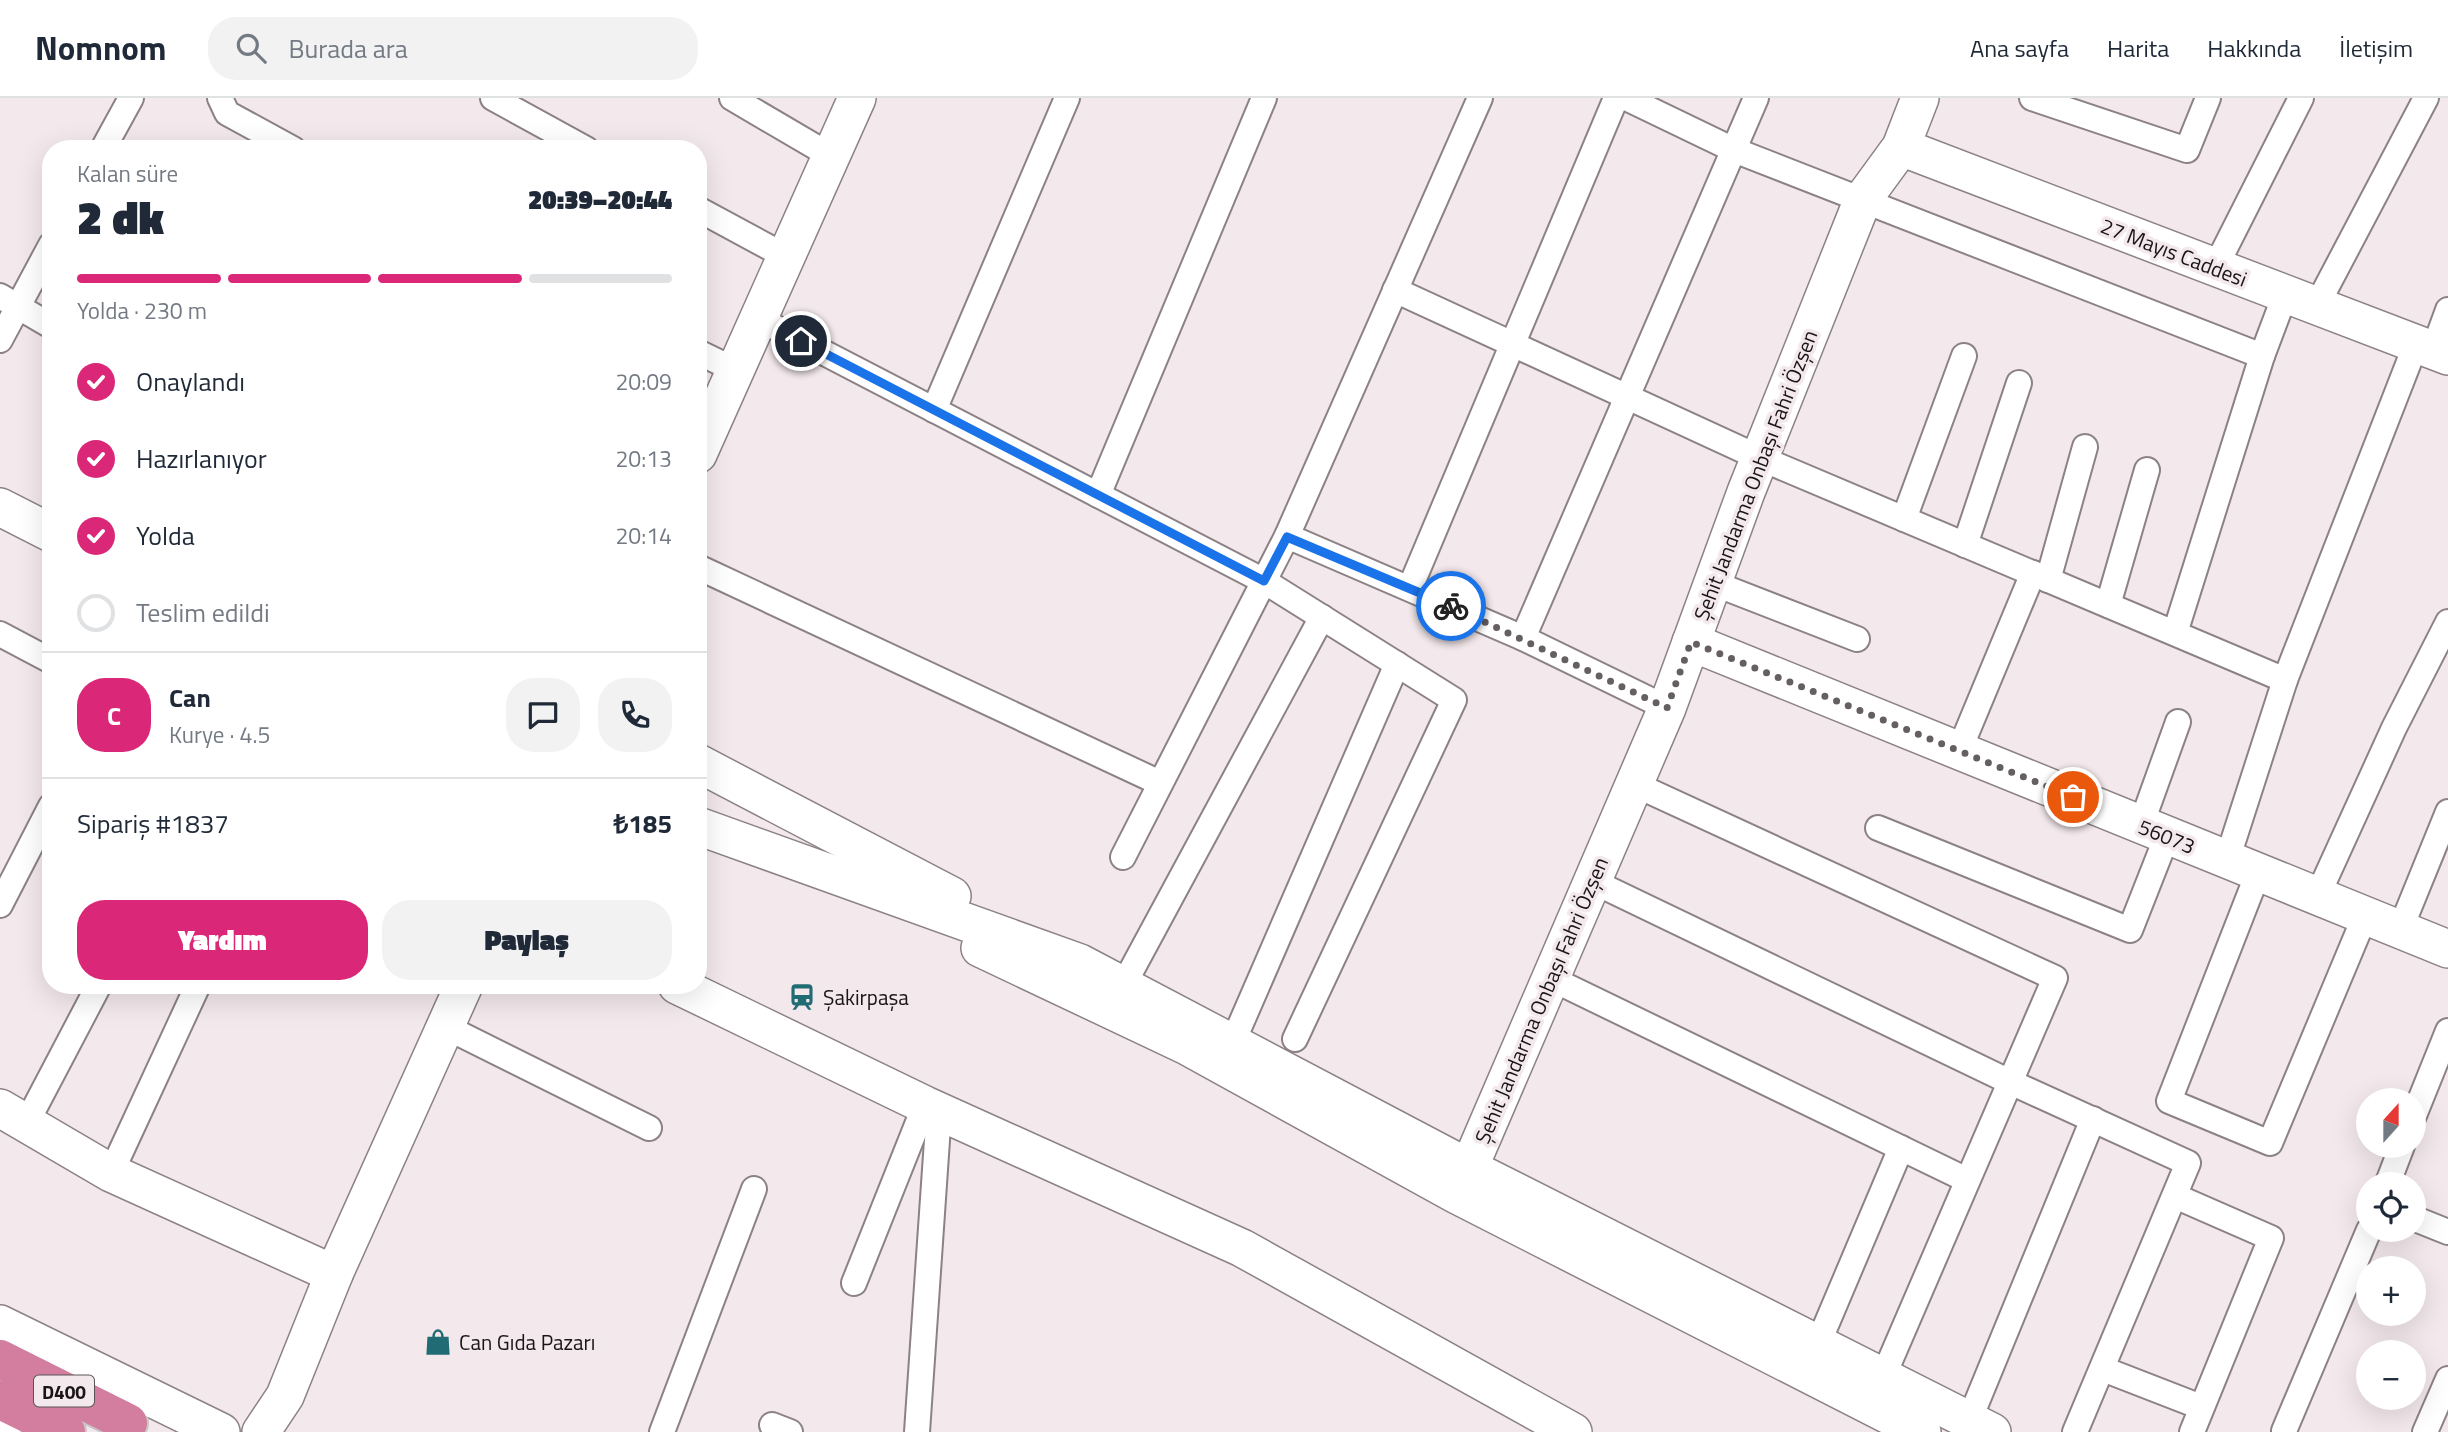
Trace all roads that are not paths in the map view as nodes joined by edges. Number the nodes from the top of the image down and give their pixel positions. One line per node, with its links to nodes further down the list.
1 (131, 98): 17 (street)
2 (220, 98): 18 (street)
3 (492, 98): 19 (street)
4 (732, 98): 22 (street)
5 (857, 98): 22 (main road)
6 (1067, 98): 43 (street)
7 (1264, 98): 49 (street)
8 (1480, 98): 28 (street)
9 (1616, 98): 35 (street)
10 (1626, 98): 21 (street)
11 (1756, 98): 21 (street)
12 (1920, 98): 20 (main road, Şehit Jandarma Onbaşı Fahri Özşen)
13 (2032, 98): 14 (street)
14 (2207, 98)
15 (2301, 98): 27 (street)
16 (2426, 98): 30 (street)
17 (108, 140)
18 (276, 140)
19 (569, 140)
20 (1901, 147): 23 (main road, Şehit Jandarma Onbaşı Fahri Özşen); 27 (main road, 27 Mayıs Caddesi)
21 (1734, 150): 23 (street); 42 (street)
22 (831, 156): 25 (main road)
23 (1863, 199): 39 (street); 46 (main road, Şehit Jandarma Onbaşı Fahri Özşen)
24 (707, 214): 25 (street)
25 (785, 256): 32 (main road)
26 (42, 257): 29 (street)
27 (2215, 268): 30 (main road, 27 Mayıs Caddesi)
28 (1395, 290): 35 (street); 54 (street)
29 (9, 301): 33 (street); 34 (street)
30 (2301, 301): 36 (main road, 27 Mayıs Caddesi); 39 (street)
31 (2448, 310): 36 (street)
32 (757, 318): 40 (main road); 43 (street)
33 (42, 321)
34 (0, 340)
35 (1513, 344): 42 (street); 60 (street)
36 (2432, 350): 71 (street)
37 (707, 356): 40 (street)
38 (1964, 356): 52 (street)
39 (2262, 356): 64 (street)
40 (734, 370): 44 (main road)
41 (2019, 383): 55 (street)
42 (1628, 397): 46 (street); 66 (street)
43 (934, 410): 49 (street)
44 (707, 433)
45 (2085, 447): 57 (street)
46 (1760, 458): 52 (street); 59 (main road, Şehit Jandarma Onbaşı Fahri Özşen)
47 (2147, 470): 61 (street)
48 (0, 484): 50 (main road)
49 (1098, 495): 58 (street)
50 (42, 505)
51 (0, 507): 53 (main road)
52 (1904, 519): 55 (street)
53 (42, 528)
54 (1287, 537): 58 (street); 60 (street)
55 (1965, 545): 57 (street)
56 (707, 571): 76 (street)
57 (2041, 577): 61 (street); 74 (street)
58 (1264, 581): 62 (street); 76 (street)
59 (1713, 583): 67 (street); 68 (main road, Şehit Jandarma Onbaşı Fahri Özşen)
60 (1410, 588): 66 (street)
61 (2108, 605): 64 (street)
62 (1322, 617): 70 (street); 94 (street)
63 (2448, 622): 87 (street)
64 (2175, 633): 71 (street)
65 (0, 635): 69 (street)
66 (1523, 638): 72 (street)
67 (1857, 639)
68 (1691, 642): 72 (main road, Şehit Jandarma Onbaşı Fahri Özşen); 74 (main road, 56073)
69 (42, 656)
70 (1397, 664): 101 (street); 102 (street)
71 (2285, 680): 85 (street)
72 (1667, 708): 77 (main road, Şehit Jandarma Onbaşı Fahri Özşen)
73 (2178, 722): 82 (street)
74 (1959, 751): 82 (main road, 56073)
75 (707, 768): 92 (main road)
76 (1160, 783): 84 (street)
77 (1634, 784): 86 (main road, Şehit Jandarma Onbaşı Fahri Özşen); 103 (street)
78 (2448, 812): 90 (street)
79 (42, 823): 88 (street)
80 (1878, 828): 82 (street)
81 (707, 829): 92 (main road)
82 (2154, 830): 85 (main road, 56073)
83 (707, 851): 139 (main road)
84 (1122, 857)
85 (2243, 867): 87 (main road, 56073); 89 (street)
86 (1592, 881): 93 (main road, Şehit Jandarma Onbaşı Fahri Özşen); 103 (street)
87 (2317, 897): 89 (main road, 56073)
88 (0, 905)
89 (2365, 916): 90 (main road, 56073)
90 (2400, 930): 91 (main road, 56073)
91 (2448, 949)
92 (1080, 962): 94 (main road)
93 (1550, 978): 109 (street); 110 (main road, Şehit Jandarma Onbaşı Fahri Özşen)
94 (1124, 984): 102 (main road)
95 (93, 994): 106 (street)
96 (194, 994): 111 (street)
97 (460, 994): 99 (main road)
98 (696, 994): 105 (main road)
99 (446, 1027): 108 (street); 118 (main road)
100 (2448, 1031): 104 (street)
101 (1295, 1039)
102 (1232, 1044): 110 (main road)
103 (2008, 1081): 107 (street); 112 (street)
104 (2425, 1088)
105 (932, 1108): 119 (street); 137 (street); 138 (main road)
106 (13, 1116): 111 (main road)
107 (2093, 1119): 114 (street); 130 (street)
108 (649, 1128)
109 (1901, 1148): 112 (street); 121 (street)
110 (1469, 1167): 121 (main road)
111 (111, 1173): 118 (main road)
112 (1967, 1180): 124 (street)
113 (754, 1189): 136 (street)
114 (2175, 1196): 123 (street); 128 (street)
115 (2426, 1224): 116 (street)
116 (2448, 1232)
117 (2364, 1242): 131 (street)
118 (334, 1274): 126 (main road)
119 (854, 1283)
120 (0, 1324): 133 (main road)
121 (1818, 1344): 124 (main road)
122 (0, 1359): 129 (highway, D400)
123 (2103, 1369): 128 (street); 140 (street)
124 (1883, 1377): 130 (main road)
125 (2448, 1378): 142 (street)
126 (285, 1396): 134 (main road); 135 (main road)
127 (0, 1400): 132 (highway, D400)
128 (2201, 1407): 141 (street)
129 (128, 1423)
130 (1981, 1426)
131 (2284, 1431)
132 (65, 1432)
133 (221, 1432)
134 (261, 1432)
135 (287, 1432)
136 (662, 1432)
137 (917, 1432)
138 (1573, 1432)
139 (1922, 1432)
140 (2075, 1432)
141 (2192, 1432)
142 (2425, 1432)

